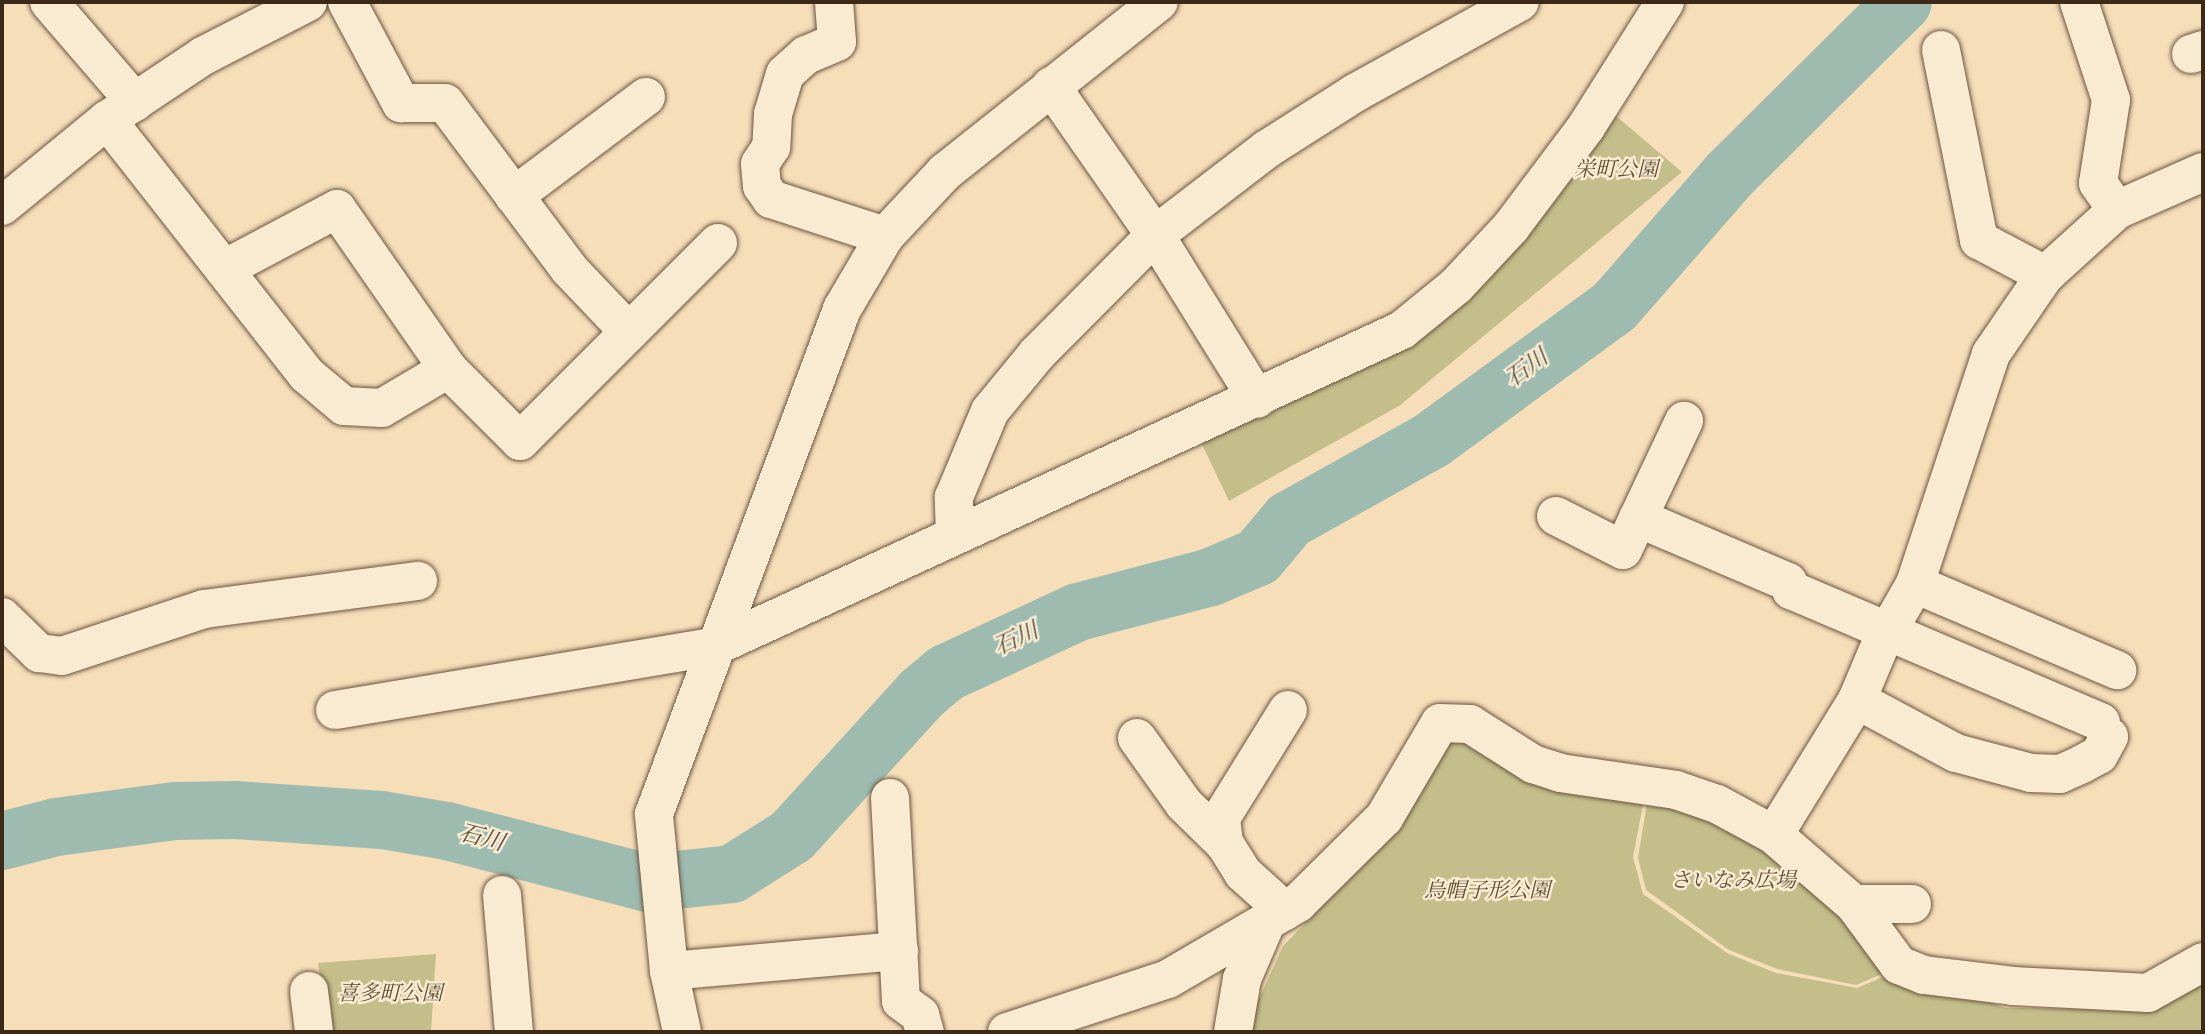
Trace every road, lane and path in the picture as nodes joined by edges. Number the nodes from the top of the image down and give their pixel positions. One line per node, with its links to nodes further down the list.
1 (49, 2): 12 (street)
2 (308, 2): 12 (street)
3 (347, 2): 14 (street)
4 (834, 2): 18 (street)
5 (1159, 2): 10 (street)
6 (1520, 2): 17 (street)
7 (1665, 2): 24 (street)
8 (2080, 2): 16 (street)
9 (1941, 50): 21 (street)
10 (1051, 86): 17 (street); 18 (street)
11 (646, 97): 14 (street)
12 (121, 111): 15 (street); 20 (street)
13 (2203, 172): 16 (street)
14 (514, 196): 22 (street)
15 (2, 206)
16 (2117, 210): 21 (street)
17 (1155, 235): 24 (street); 28 (street)
18 (885, 236): 33 (street)
19 (718, 243): 22 (street)
20 (224, 269): 23 (street); 23 (street)
21 (2045, 275): 30 (street)
22 (629, 332): 23 (street)
23 (448, 369)
24 (1257, 399): 28 (street)
25 (1684, 421): 27 (street)
26 (1556, 516): 27 (street)
27 (1638, 519): 32 (street)
28 (955, 535): 33 (street)
29 (418, 581): 31 (street)
30 (1915, 584): 32 (street); 34 (street)
31 (2, 617)
32 (1891, 631): 35 (street); 35 (street)
33 (716, 646): 36 (street); 48 (street)
34 (2117, 670)
35 (1857, 700): 40 (street)
36 (335, 710)
37 (1288, 710): 41 (street)
38 (1138, 738): 41 (street)
39 (890, 798): 46 (street)
40 (1774, 835): 43 (street); 45 (street)
41 (1224, 843): 45 (street)
42 (502, 895): 51 (street)
43 (1854, 904): 44 (street); 47 (street)
44 (1912, 904)
45 (1275, 917): 54 (street); 55 (street)
46 (899, 951): 48 (street); 53 (street)
47 (2203, 962)
48 (669, 971): 52 (street)
49 (309, 990): 50 (street)
50 (314, 1032)
51 (514, 1032)
52 (682, 1032)
53 (925, 1032)
54 (1007, 1032)
55 (1233, 1032)

